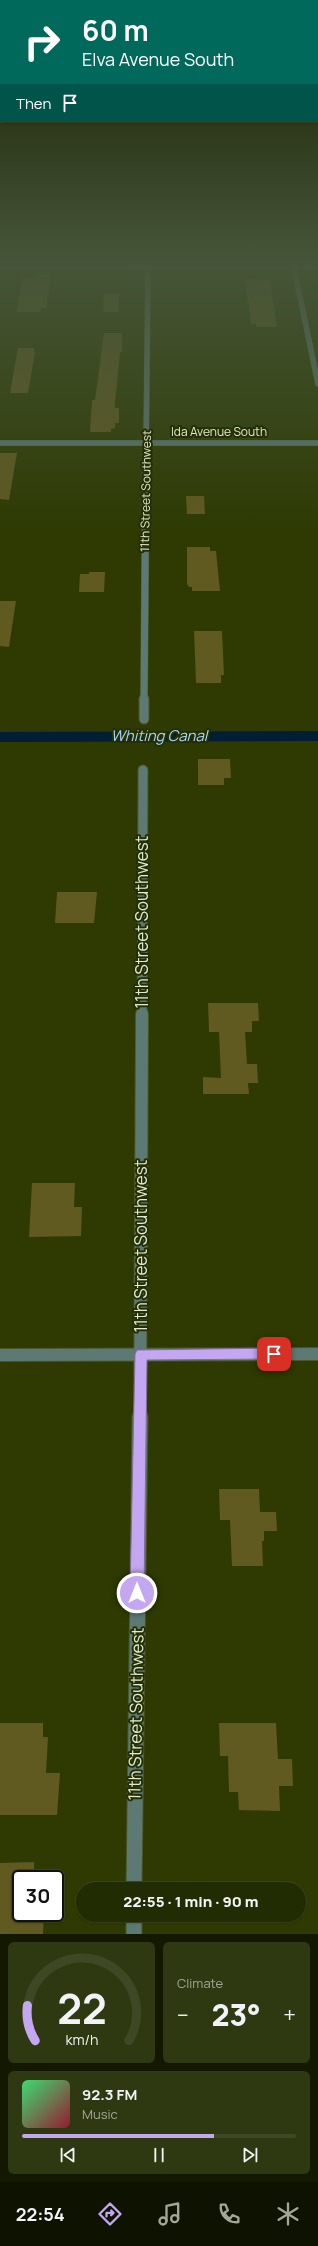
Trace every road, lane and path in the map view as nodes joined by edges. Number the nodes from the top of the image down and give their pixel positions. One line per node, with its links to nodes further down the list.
1 (147, 353): 6 (street, 11th Street Southwest)
2 (312, 353): 3 (street)
3 (318, 384)
4 (318, 442): 6 (street, Ida Avenue South)
5 (0, 443): 6 (street, Ida Avenue South)
6 (146, 443): 7 (street, 11th Street Southwest)
7 (144, 719)
8 (143, 770): 9 (street, 11th Street Southwest)
9 (141, 1354): 10 (street); 11 (street); 12 (street, 11th Street Southwest)
10 (318, 1354)
11 (0, 1355)
12 (134, 1882)
13 (134, 1922): 14 (street)
14 (134, 1934)

